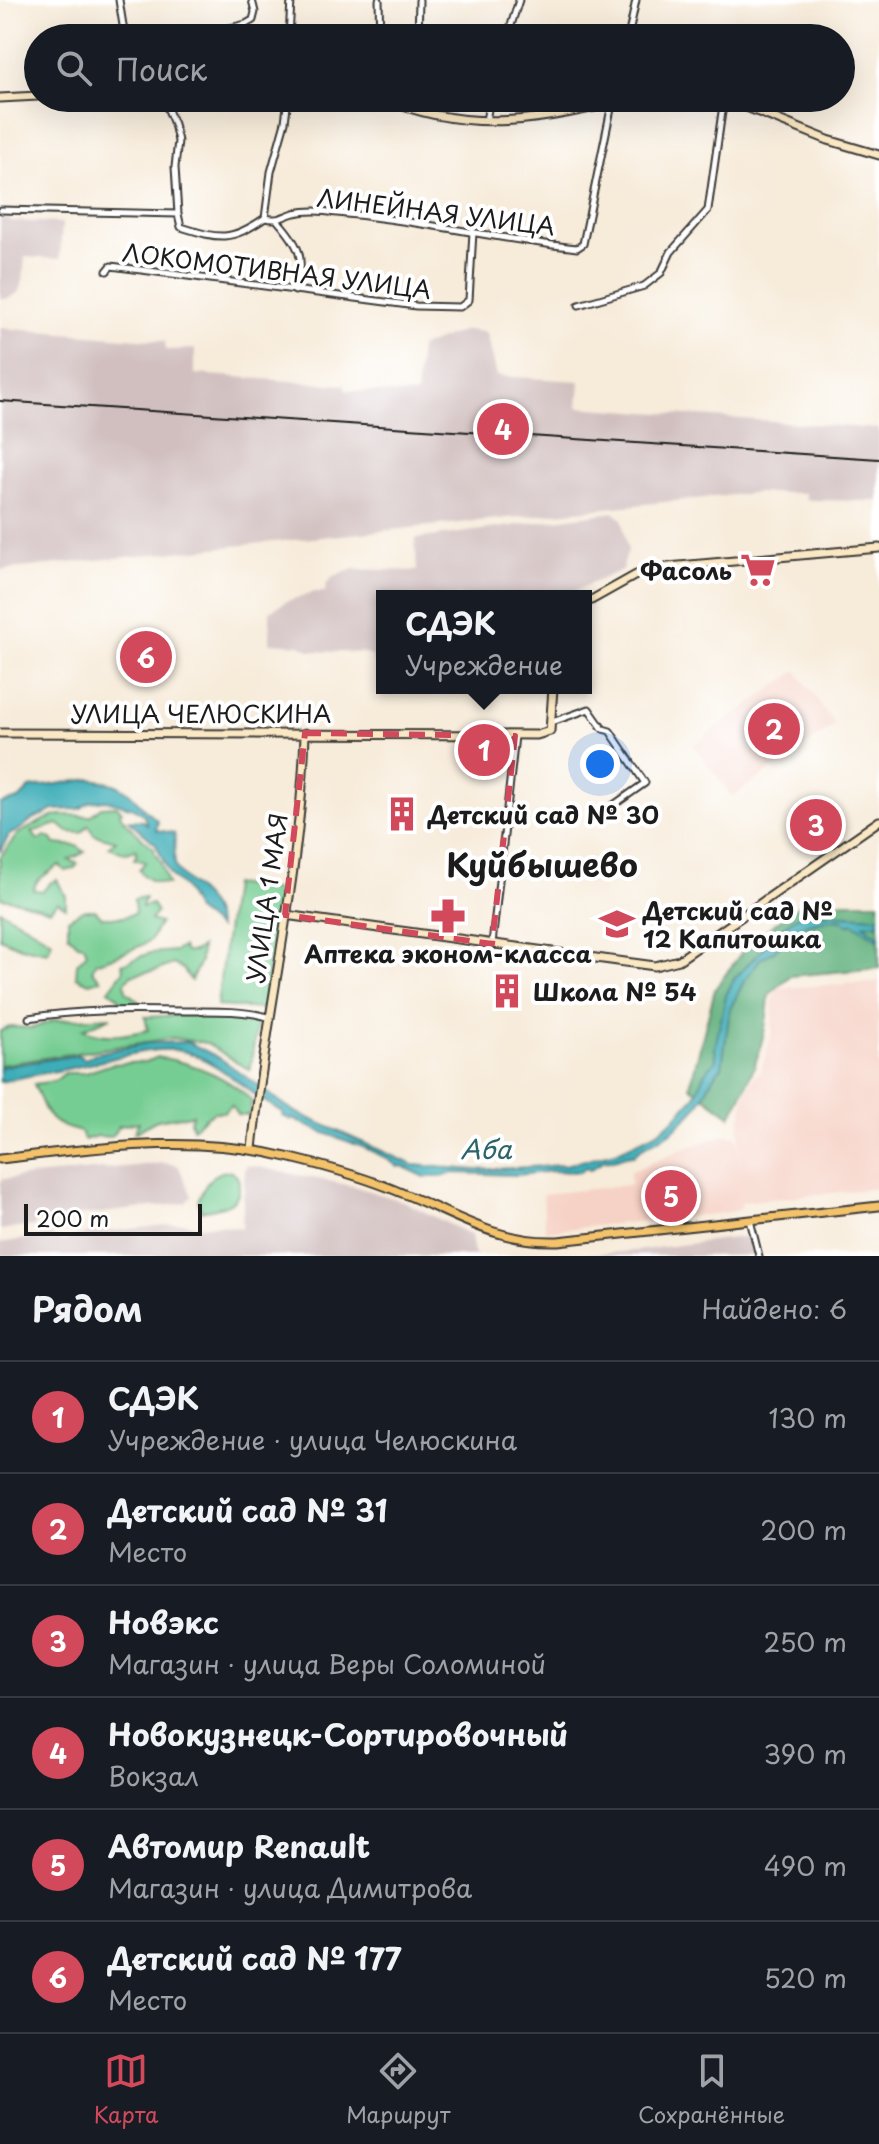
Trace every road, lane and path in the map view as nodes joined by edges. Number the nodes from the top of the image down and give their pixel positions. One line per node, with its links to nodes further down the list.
1 (119, 0): 8 (street)
2 (252, 0): 9 (street)
3 (291, 0): 10 (street)
4 (379, 0): 11 (street)
5 (419, 0): 12 (street)
6 (519, 0): 13 (street)
7 (636, 0): 14 (street)
8 (123, 24)
9 (246, 24)
10 (290, 24)
11 (380, 24)
12 (418, 24)
13 (511, 24)
14 (631, 24)
15 (24, 97): 16 (street)
16 (0, 98)
17 (169, 112): 28 (street)
18 (286, 112): 29 (street)
19 (421, 112): 25 (street)
20 (488, 112): 25 (street)
21 (569, 112): 25 (street)
22 (614, 112): 31 (street, ЛИНЕЙНАЯ УЛИЦА)
23 (722, 112): 34 (street)
24 (759, 112): 26 (street)
25 (486, 122)
26 (879, 155)
27 (1, 210): 28 (street)
28 (178, 214): 29 (street)
29 (265, 218): 30 (street, ЛИНЕЙНАЯ УЛИЦА)
30 (277, 220): 31 (street, ЛИНЕЙНАЯ УЛИЦА); 33 (street)
31 (473, 232): 33 (street, ЛОКОМОТИВНАЯ УЛИЦА)
32 (107, 271): 33 (street, ЛОКОМОТИВНАЯ УЛИЦА)
33 (295, 291)
34 (579, 305)
35 (879, 548): 36 (street)
36 (592, 600)
37 (553, 694): 38 (street)
38 (552, 722): 41 (street, УЛИЦА ЧЕЛЮСКИНА); 42 (street)
39 (0, 733): 40 (street, УЛИЦА ЧЕЛЮСКИНА)
40 (305, 733): 41 (street, УЛИЦА ЧЕЛЮСКИНА); 44 (street, УЛИЦА 1 МАЯ)
41 (515, 736): 45 (street)
42 (598, 816)
43 (879, 821): 45 (street)
44 (285, 915): 45 (street); 46 (street, УЛИЦА 1 МАЯ)
45 (492, 944)
46 (268, 1017): 47 (street); 48 (street, УЛИЦА 1 МАЯ)
47 (29, 1018)
48 (252, 1149): 49 (main road); 51 (main road)
49 (0, 1159)
50 (879, 1206): 51 (main road)
51 (750, 1220): 52 (street)
52 (759, 1256)

